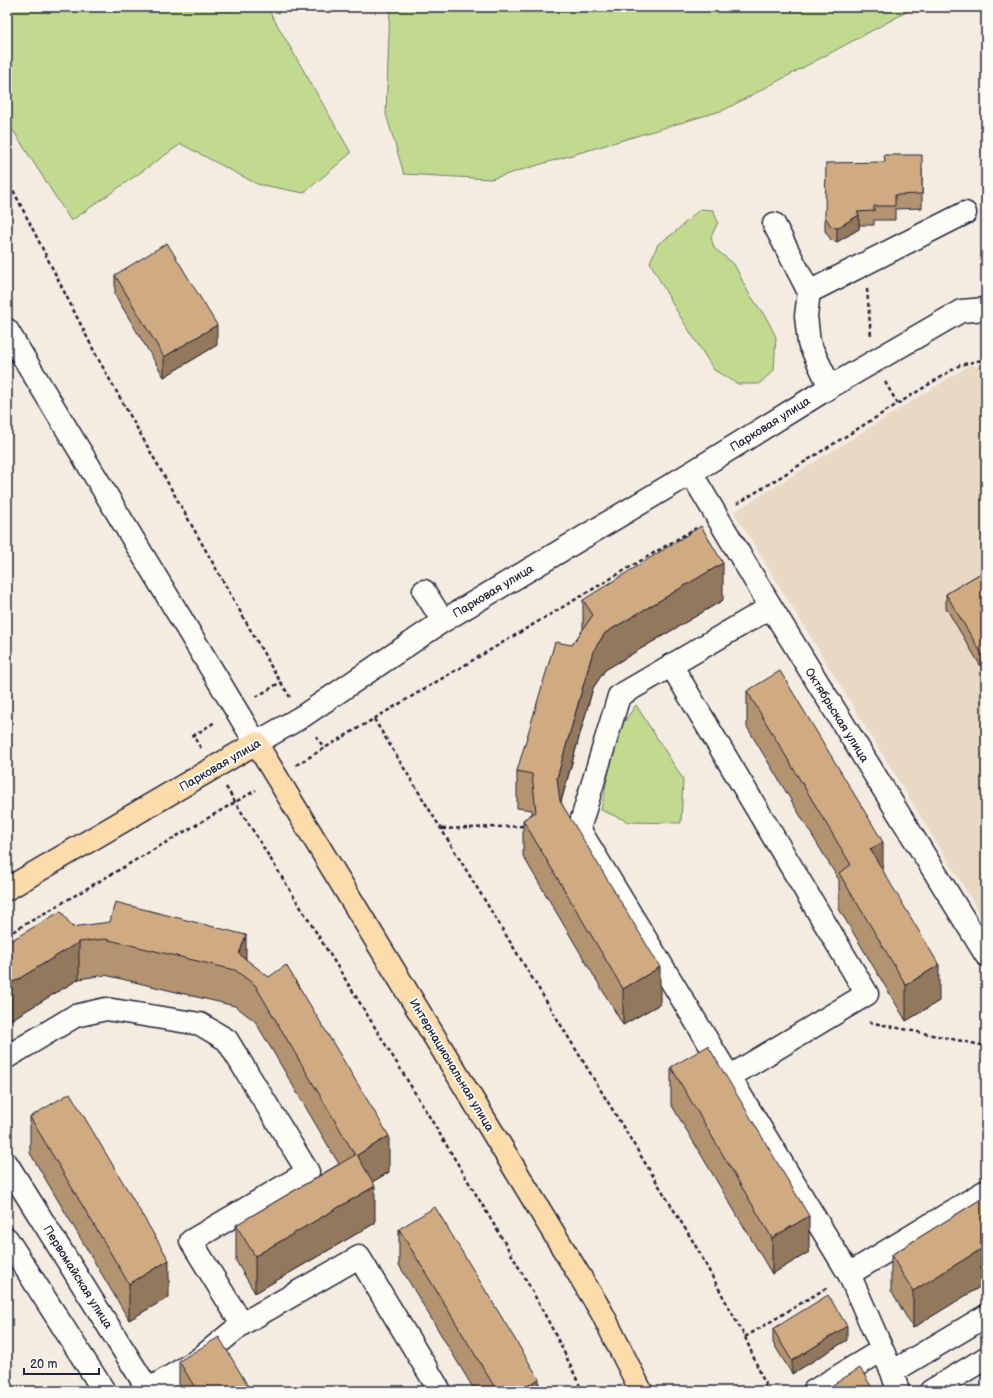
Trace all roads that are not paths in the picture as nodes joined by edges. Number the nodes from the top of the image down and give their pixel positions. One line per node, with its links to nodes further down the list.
1 (965, 213): 3 (street)
2 (774, 224): 3 (street)
3 (809, 292): 6 (street)
4 (986, 309): 6 (street, Парковая улица)
5 (7, 330): 12 (street)
6 (830, 387): 7 (street, Парковая улица)
7 (691, 474): 9 (street, Октябрьская улица); 10 (street, Парковая улица)
8 (424, 590): 10 (street)
9 (771, 607): 11 (street); 14 (street, Октябрьская улица)
10 (443, 621): 12 (street, Парковая улица)
11 (671, 665): 16 (street); 16 (street)
12 (256, 743): 13 (main road, Парковая улица); 29 (main road, Интернациональная улица)
13 (7, 889)
14 (986, 955)
15 (7, 1057): 22 (street)
16 (729, 1077): 20 (street)
17 (7, 1164): 26 (street, Первомайская улица)
18 (986, 1191): 20 (street)
19 (7, 1239): 27 (street)
20 (849, 1274): 23 (street)
21 (986, 1316): 25 (street)
22 (242, 1324): 26 (street); 28 (street)
23 (882, 1350): 25 (street); 30 (street)
24 (986, 1358): 31 (street)
25 (895, 1381)
26 (149, 1390)
27 (104, 1391)
28 (440, 1391)
29 (641, 1391)
30 (814, 1391)
31 (931, 1391)

